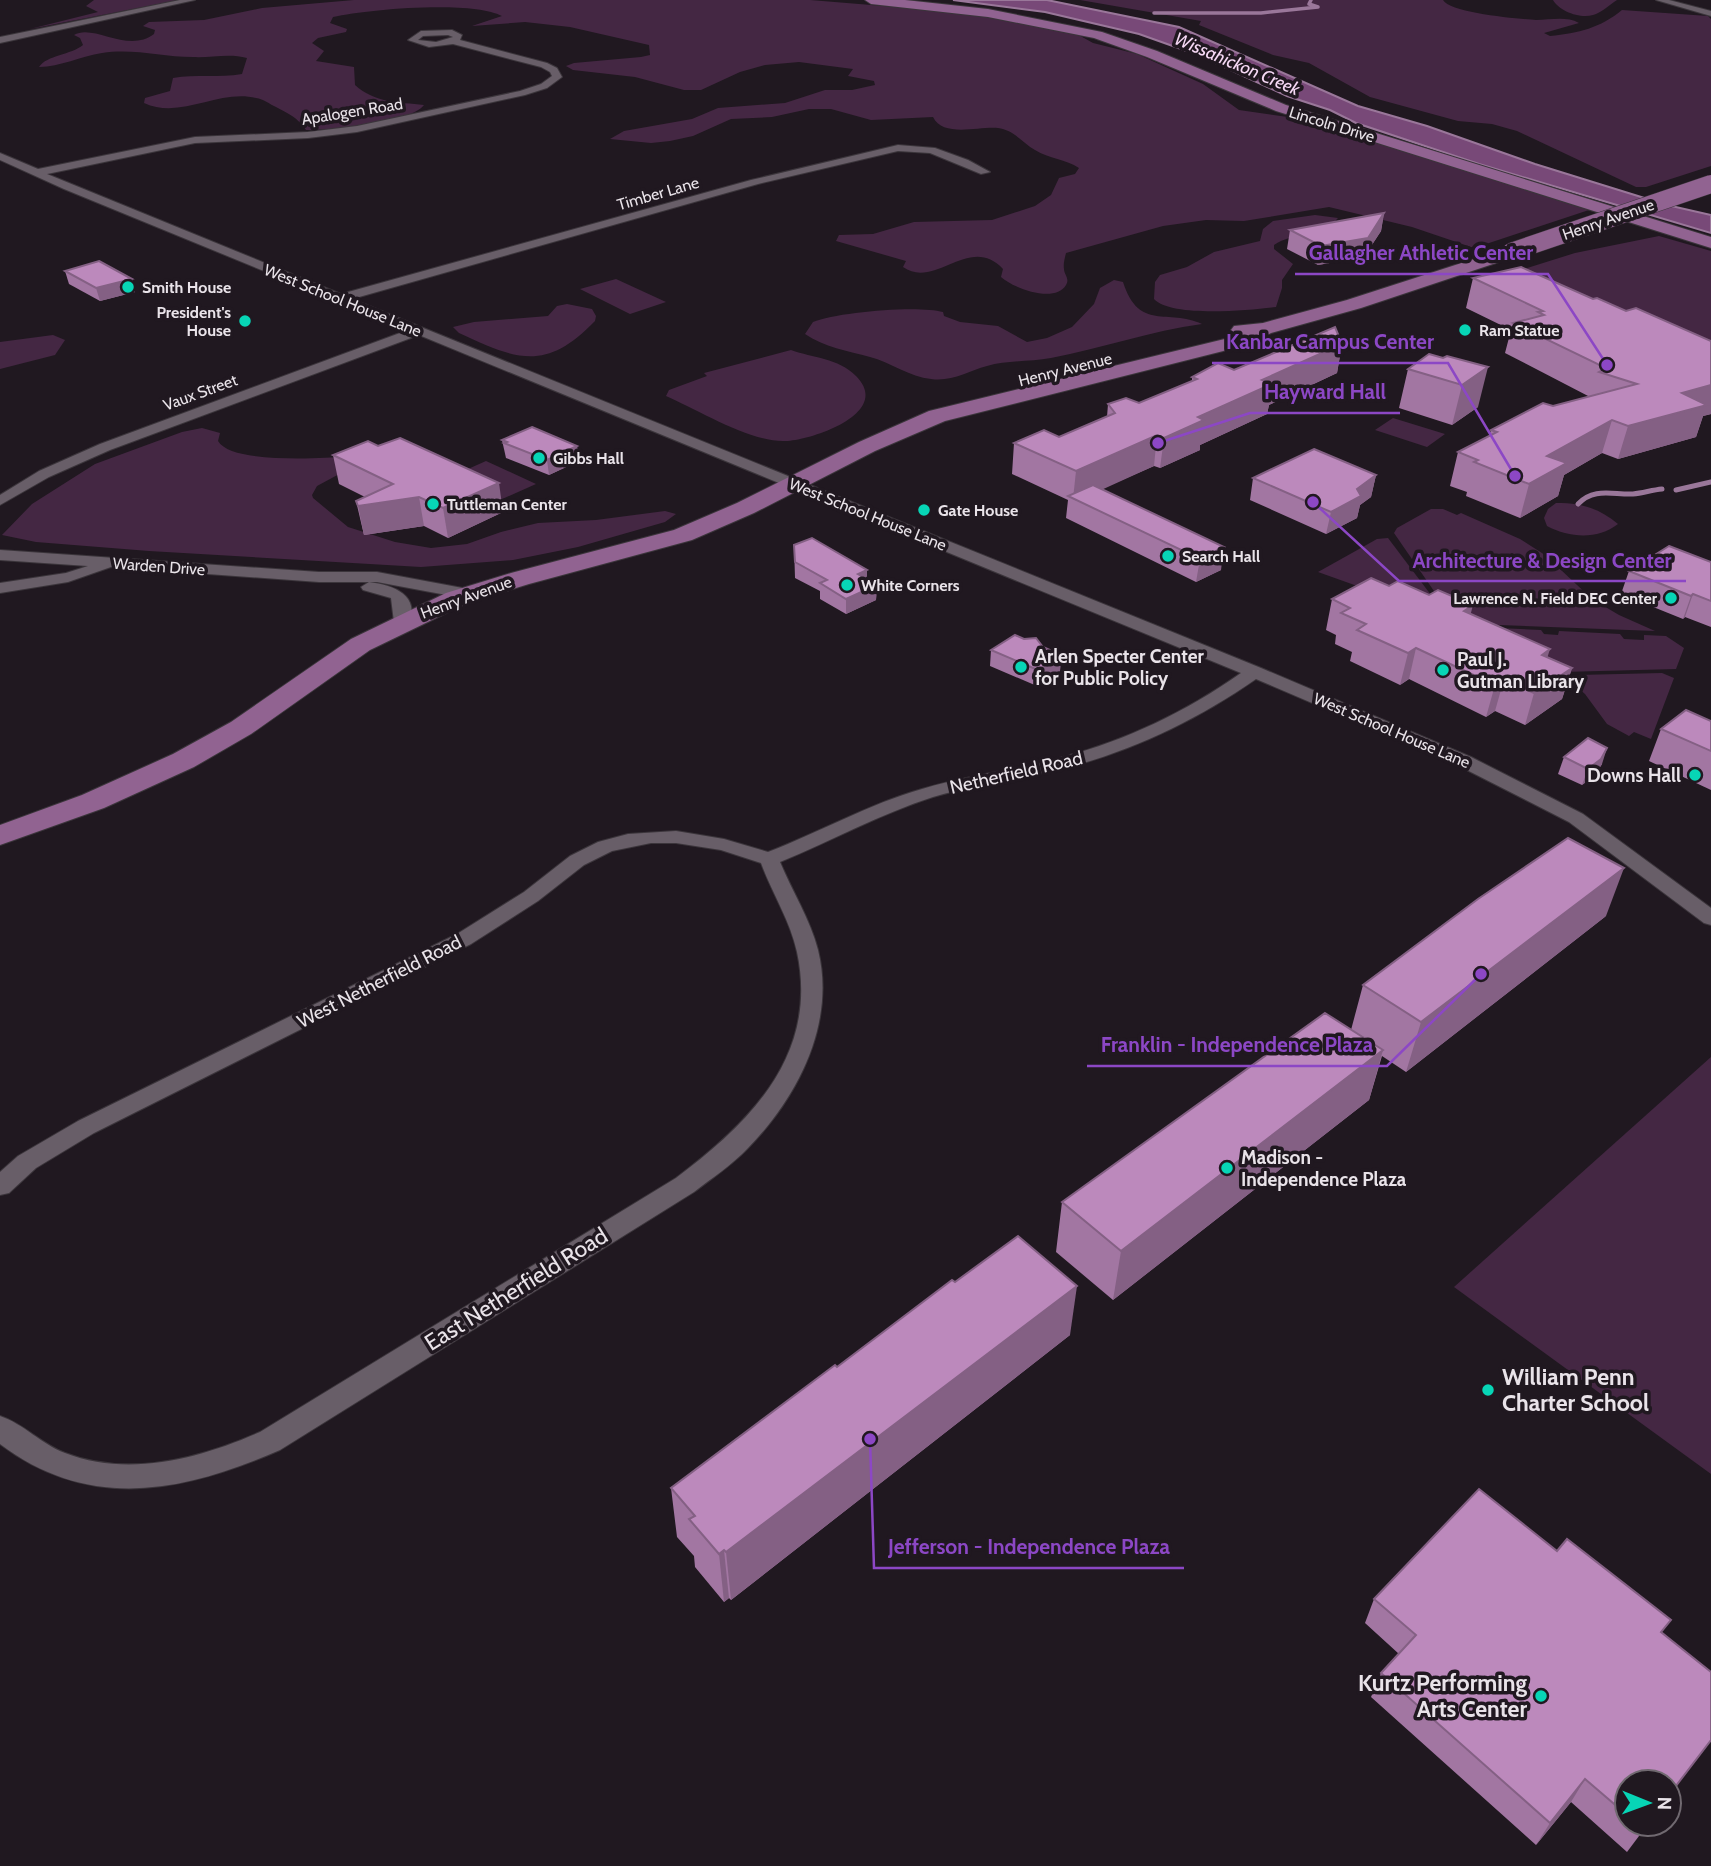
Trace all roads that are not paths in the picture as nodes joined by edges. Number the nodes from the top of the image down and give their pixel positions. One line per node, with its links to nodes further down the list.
1 (191, 0): 6 (street)
2 (871, 0): 13 (main road, Lincoln Drive)
3 (904, 0): 12 (main road, Lincoln Drive)
4 (1660, 0): 5 (street)
5 (1711, 14)
6 (0, 40)
7 (453, 41): 10 (street, Apalogen Road)
8 (0, 156): 10 (street, West School House Lane)
9 (985, 172): 14 (street, Timber Lane)
10 (36, 173): 14 (street, West School House Lane)
11 (1711, 184): 16 (main road, Henry Avenue, bridge)
12 (1711, 237)
13 (1711, 243)
14 (340, 299): 15 (street, West School House Lane)
15 (418, 331): 16 (street, West School House Lane); 17 (street, Vaux Street)
16 (795, 484): 22 (main road, Henry Avenue); 24 (street, West School House Lane)
17 (0, 501)
18 (0, 555): 19 (street, Warden Drive)
19 (112, 563): 20 (street, Warden Drive); 21 (street)
20 (319, 577): 22 (street, Warden Drive); 23 (street, Warden Drive)
21 (0, 589)
22 (468, 594): 23 (main road, Henry Avenue)
23 (402, 622): 25 (main road, Henry Avenue)
24 (1255, 672): 26 (street, Netherfield Road); 27 (street, West School House Lane)
25 (0, 835)
26 (769, 859): 28 (street, West Netherfield Road); 29 (street, East Netherfield Road)
27 (1711, 918)
28 (0, 1186)
29 (0, 1428)

